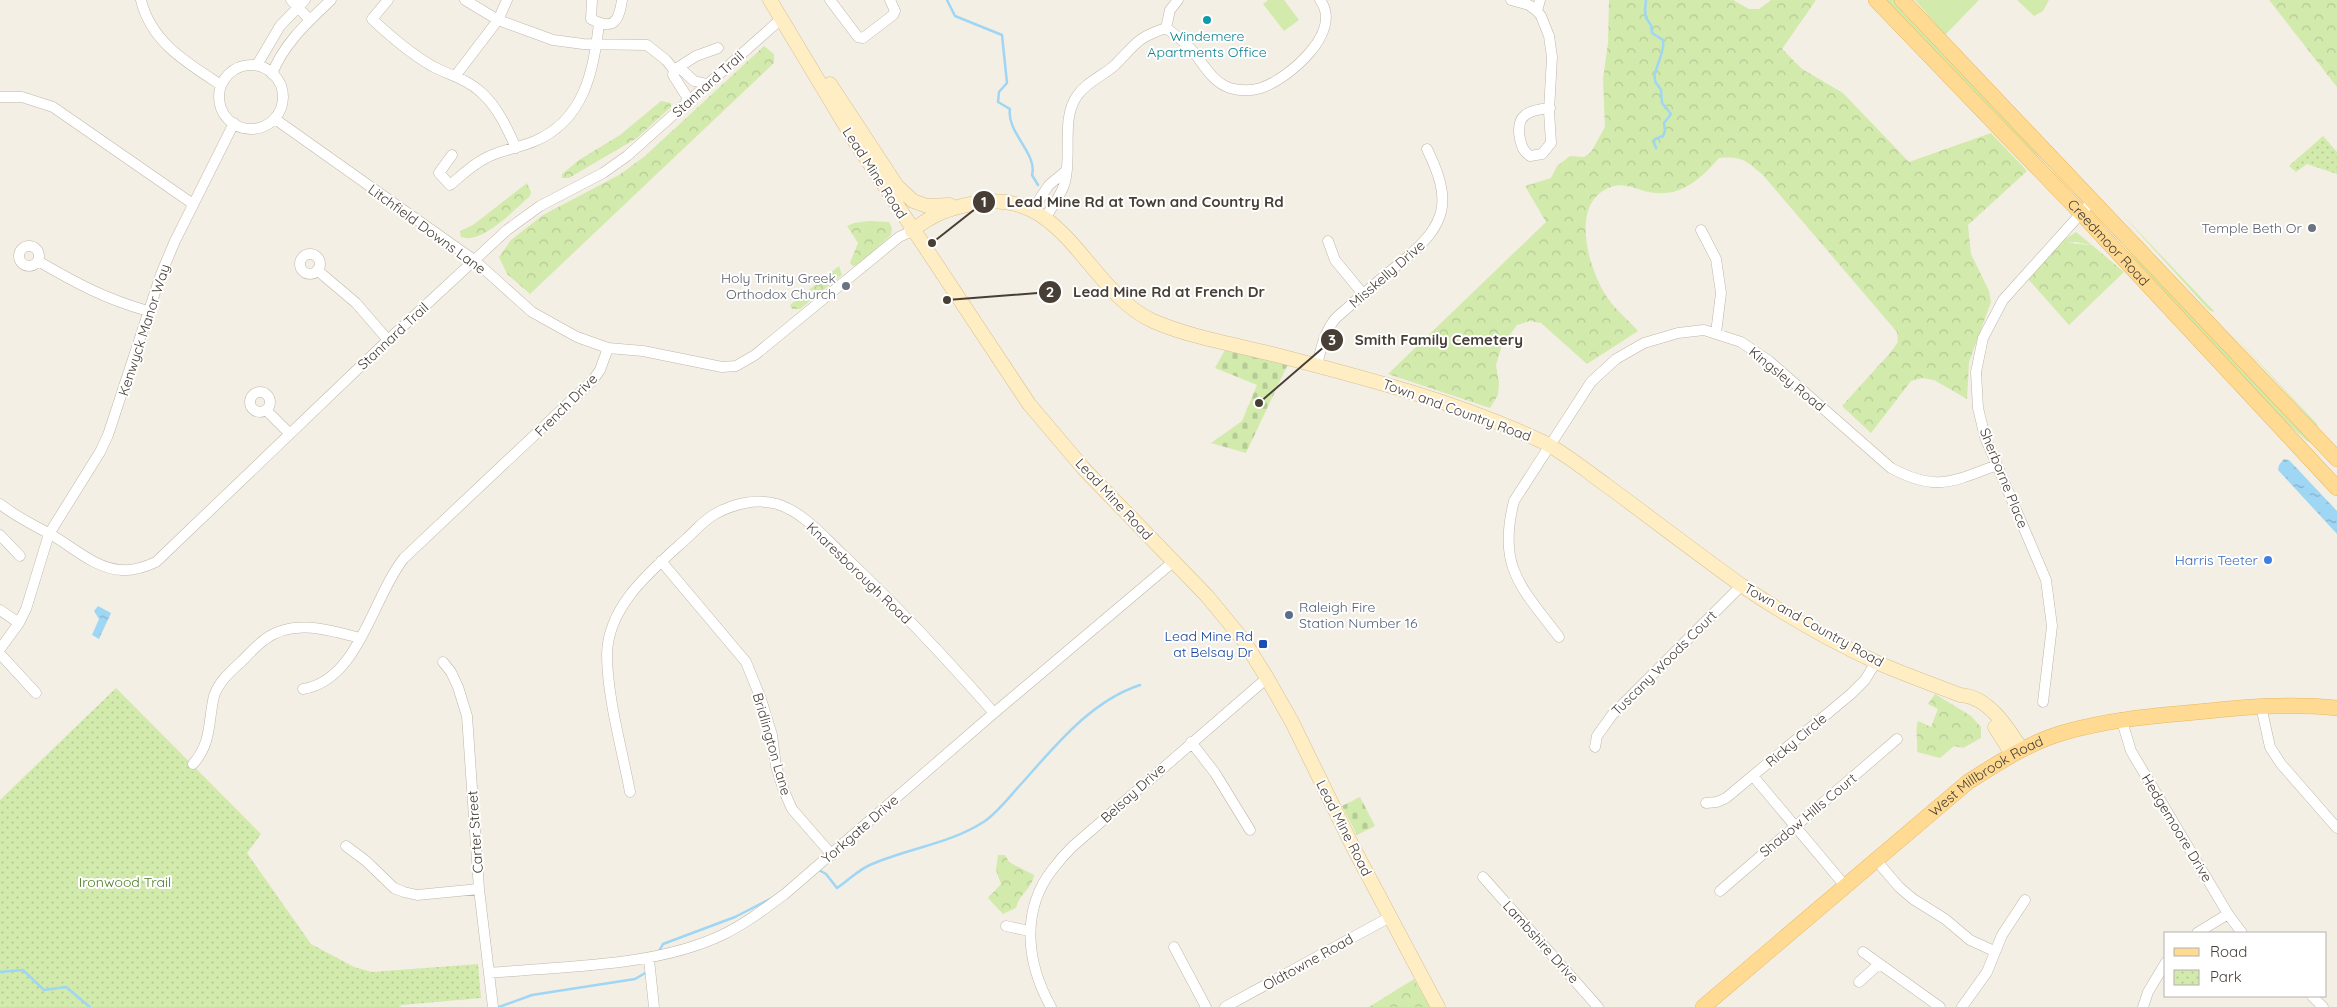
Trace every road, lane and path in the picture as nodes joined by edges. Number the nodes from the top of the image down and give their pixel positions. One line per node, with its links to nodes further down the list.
1 (141, 0): 31 (street)
2 (331, 0): 20 (street)
3 (388, 0): 29 (street)
4 (465, 0): 21 (street)
5 (507, 0): 21 (street)
6 (592, 0): 22 (street)
7 (622, 0): 22 (street)
8 (770, 0): 19 (street, Lead Mine Road); 43 (street)
9 (830, 0): 10 (street)
10 (890, 0)
11 (1178, 0): 23 (street)
12 (1320, 0): 23 (street)
13 (1511, 0): 18 (street)
14 (1540, 0): 18 (street)
15 (1876, 0): 45 (main road, Creedmoor Road)
16 (1902, 0): 41 (main road, Creedmoor Road)
17 (298, 2): 20 (street); 26 (street)
18 (1537, 10): 34 (street)
19 (781, 19): 30 (street, Stannard Trail); 48 (street, Lead Mine Road)
20 (310, 20): 28 (street)
21 (498, 20): 24 (street); 29 (street)
22 (599, 23): 24 (street)
23 (1166, 28): 40 (street)
24 (597, 44): 27 (street); 37 (street)
25 (718, 48): 27 (street)
26 (257, 65): 28 (street); 31 (street)
27 (674, 70): 30 (street); 33 (street)
28 (272, 74): 35 (street)
29 (456, 75): 37 (street)
30 (707, 84): 33 (street, Stannard Trail)
31 (221, 85): 36 (street)
32 (0, 97): 42 (street)
33 (686, 104): 50 (street, Stannard Trail)
34 (1550, 108): 34 (street)
35 (275, 119): 36 (street); 50 (street, Litchfield Downs Lane)
36 (234, 123): 42 (street, Kenwyck Manor Way)
37 (516, 148): 39 (street)
38 (1427, 149): 53 (street, Misskelly Drive)
39 (452, 155)
40 (1067, 170): 44 (street); 46 (street)
41 (2093, 200): 45 (street, Sherborne Place); 62 (main road, Creedmoor Road)
42 (193, 204): 54 (street, Kenwyck Manor Way)
43 (973, 204): 44 (street, Town and Country Road); 48 (street, Town and Country Road)
44 (1032, 210): 46 (street, Town and Country Road)
45 (2081, 213): 63 (street, Sherborne Place); 64 (main road, Creedmoor Road)
46 (1045, 219): 58 (street, Town and Country Road)
47 (1701, 230): 55 (street)
48 (912, 231): 57 (street); 70 (street, Lead Mine Road)
49 (1328, 241): 53 (street)
50 (474, 260): 56 (street, Stannard Trail); 57 (street, Litchfield Downs Lane)
51 (38, 261): 54 (street)
52 (318, 270): 56 (street)
53 (1363, 294): 58 (street, Misskelly Drive)
54 (148, 311): 66 (street, Kenwyck Manor Way)
55 (1716, 333): 61 (street, Kingsley Road); 63 (street, Kingsley Road)
56 (388, 340): 60 (street, Stannard Trail)
57 (608, 348): 74 (street, French Drive)
58 (1317, 365): 61 (street, Town and Country Road)
59 (266, 410): 60 (street)
60 (290, 434): 66 (street, Stannard Trail)
61 (1549, 446): 71 (street, Town and Country Road); 75 (street, Kingsley Road)
62 (2337, 459)
63 (1997, 465): 83 (street, Sherborne Place)
64 (2337, 488)
65 (0, 504): 66 (street, Stannard Trail)
66 (49, 534): 73 (street, Kenwyck Manor Way)
67 (0, 535): 68 (street)
68 (20, 556)
69 (662, 561): 86 (street, Knaresborough Road); 94 (street, Knaresborough Road); 100 (street, Bridlington Lane)
70 (1173, 562): 80 (street, Lead Mine Road); 86 (street, Yorkgate Drive)
71 (1742, 585): 79 (street, Town and Country Road); 90 (street, Tuscany Woods Court)
72 (0, 610): 73 (street)
73 (19, 623): 76 (street, Kenwyck Manor Way)
74 (360, 638): 81 (street, French Drive); 92 (street)
75 (1559, 638)
76 (0, 649)
77 (0, 654): 82 (street)
78 (443, 662): 104 (street, Carter Street)
79 (1876, 662): 91 (street, Town and Country Road); 93 (street, Ricky Circle)
80 (1267, 678): 89 (street, Belsay Drive); 108 (street, Lead Mine Road)
81 (303, 689)
82 (36, 692)
83 (2043, 702)
84 (2261, 706): 85 (main road, West Millbrook Road); 87 (main road, West Millbrook Road); 97 (street)
85 (2337, 708)
86 (994, 713): 100 (street, Yorkgate Drive)
87 (2121, 718): 91 (main road, West Millbrook Road); 107 (street, Hedgemoore Drive)
88 (1897, 740): 96 (street, Shadow Hills Court)
89 (1191, 742): 98 (street); 110 (street, Belsay Drive)
90 (1594, 747)
91 (2017, 752): 101 (main road, West Millbrook Road)
92 (193, 764)
93 (1753, 776): 95 (street, Ricky Circle); 96 (street)
94 (630, 792)
95 (1706, 803)
96 (1794, 826): 103 (street); 105 (street, Shadow Hills Court)
97 (2337, 828)
98 (1250, 830)
99 (346, 846): 104 (street)
100 (832, 854): 116 (street, Yorkgate Drive)
101 (1876, 860): 103 (main road, West Millbrook Road); 114 (street)
102 (1482, 877): 128 (street, Lambshire Drive)
103 (1846, 887): 129 (main road, West Millbrook Road)
104 (480, 889): 119 (street, Carter Street)
105 (1720, 891)
106 (2025, 900): 114 (street)
107 (2228, 914): 111 (street); 112 (street, Hedgemoore Drive)
108 (1390, 917): 126 (street, Oldtowne Road); 127 (street, Lead Mine Road)
109 (1006, 926): 110 (street)
110 (1029, 931): 124 (street, Belsay Drive)
111 (2198, 932)
112 (2241, 932)
113 (1174, 947): 125 (street)
114 (1994, 951): 131 (street)
115 (1863, 952): 117 (street)
116 (649, 959): 119 (street, Yorkgate Drive); 123 (street)
117 (1879, 964): 120 (street); 130 (street)
118 (2164, 965): 132 (street)
119 (490, 973): 122 (street, Carter Street)
120 (1859, 982)
121 (2313, 997): 133 (street)
122 (493, 1007)
123 (654, 1007)
124 (1051, 1007)
125 (1206, 1007)
126 (1225, 1007)
127 (1438, 1007)
128 (1598, 1007)
129 (1703, 1007)
130 (1940, 1007)
131 (1962, 1007)
132 (2143, 1007)
133 (2323, 1007)

